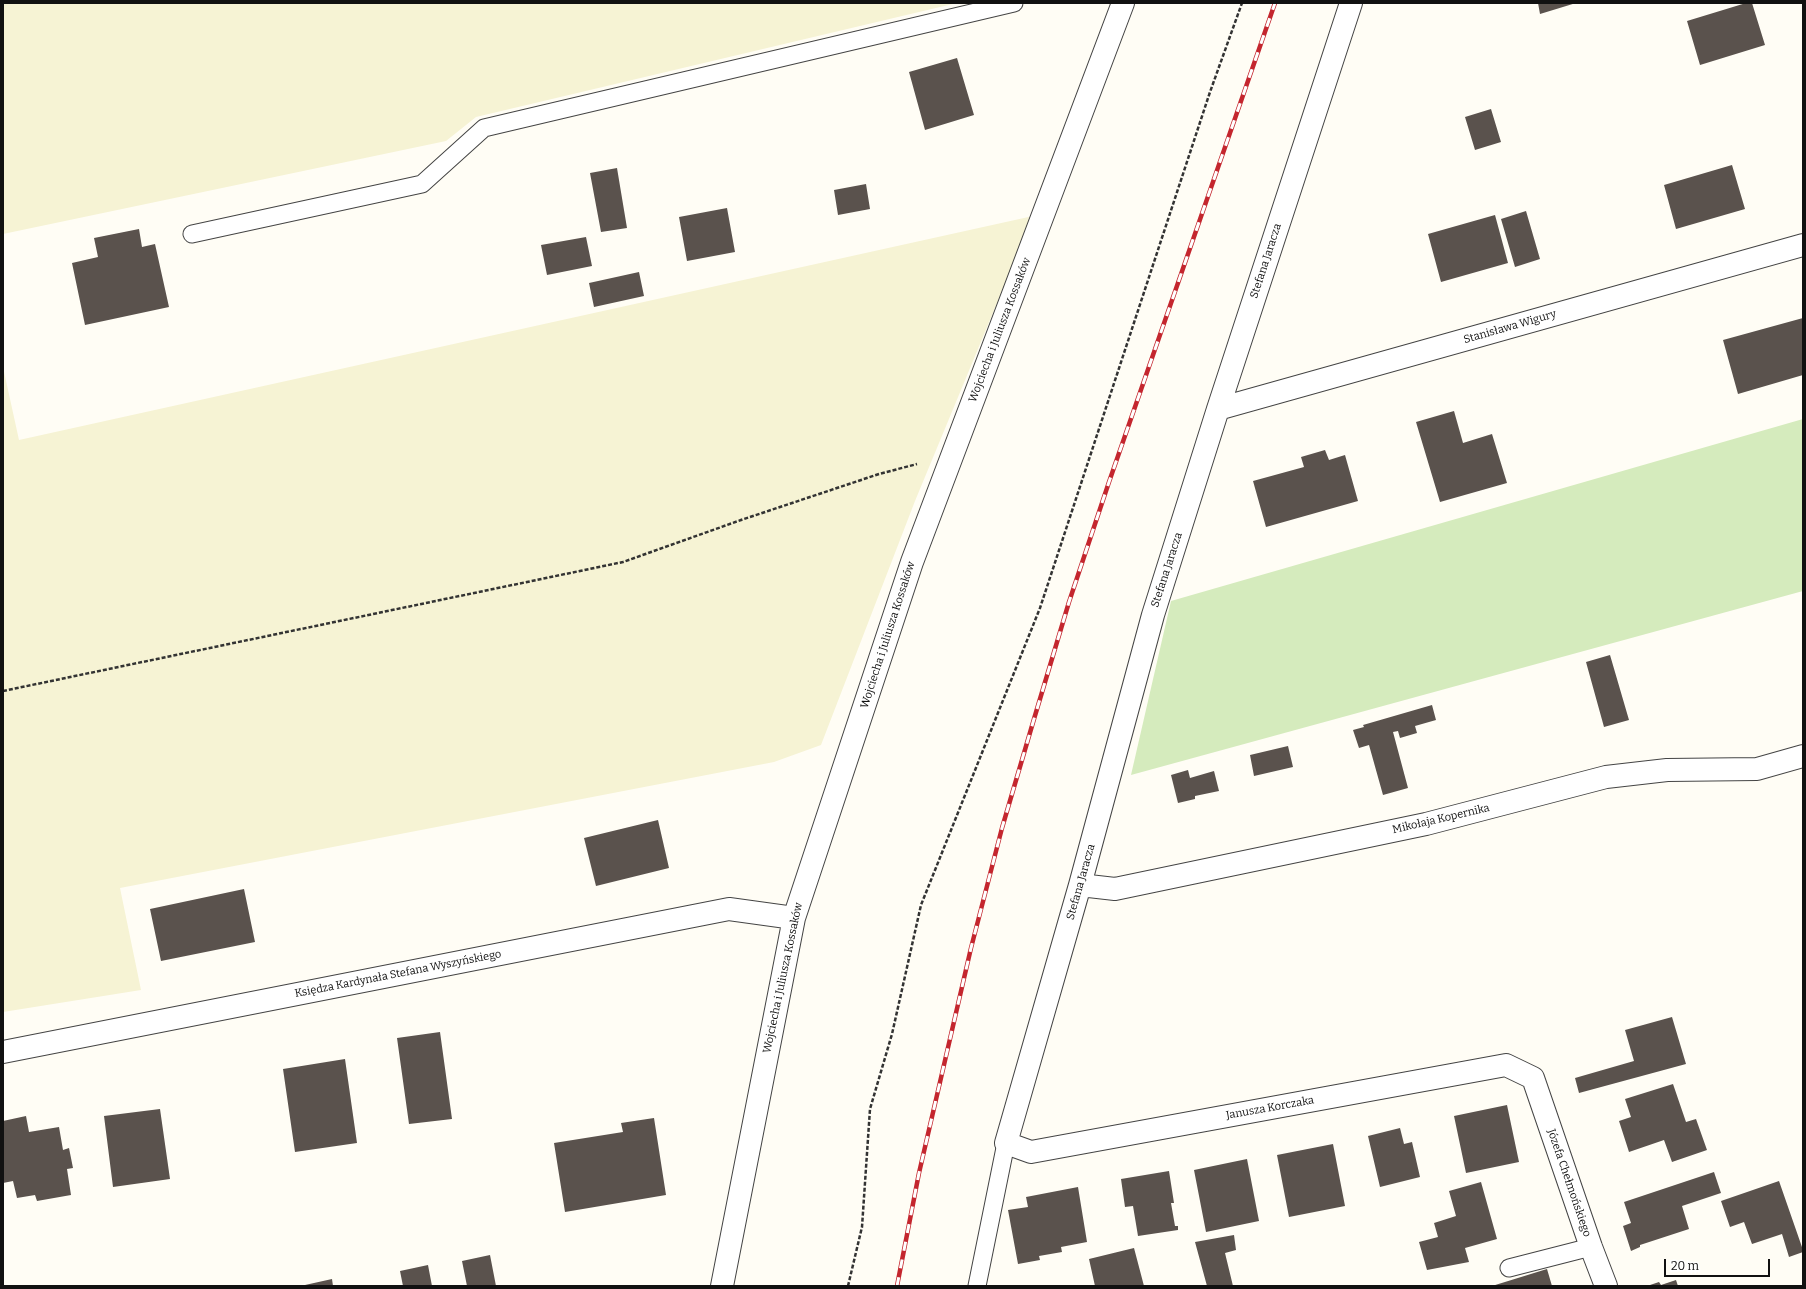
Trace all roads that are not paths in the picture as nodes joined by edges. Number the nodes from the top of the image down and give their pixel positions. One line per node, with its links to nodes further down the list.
1 (1014, 3): 4 (lane)
2 (1122, 3): 9 (street, Wojciecha i Juliusza Kossaków)
3 (1351, 3): 6 (street, Stefana Jaracza)
4 (192, 234)
5 (1803, 245): 6 (street, Stanisława Wigury)
6 (1218, 409): 8 (street, Stefana Jaracza)
7 (1803, 756): 8 (street, Mikołaja Kopernika)
8 (1080, 885): 12 (street, Stefana Jaracza)
9 (794, 918): 10 (street, Księdza Kardynała Stefana Wyszyńskiego); 15 (street, Wojciecha i Juliusza Kossaków)
10 (3, 1052)
11 (1533, 1078): 12 (street, Janusza Korczaka); 13 (street, Józefa Chełmońskiego)
12 (1006, 1143): 16 (lane)
13 (1591, 1248): 14 (lane); 17 (street, Józefa Chełmońskiego)
14 (1509, 1268)
15 (722, 1286)
16 (977, 1286)
17 (1606, 1286)

